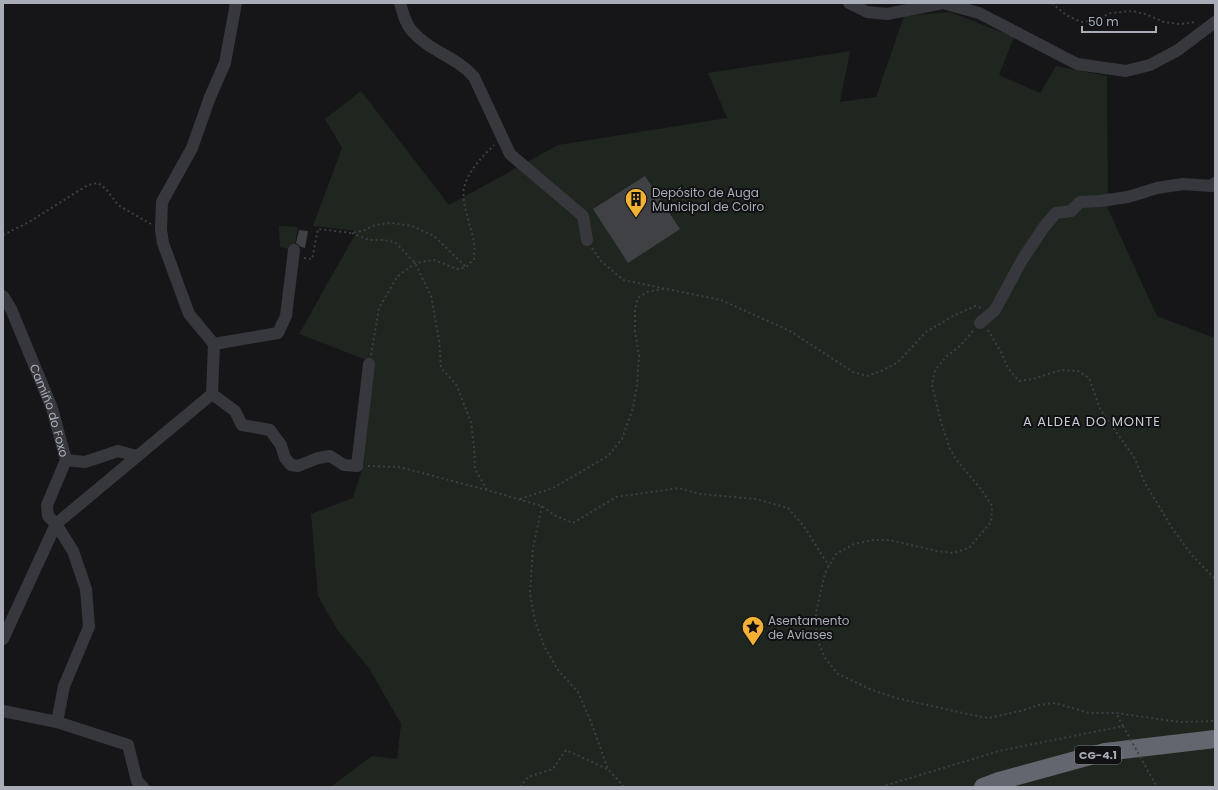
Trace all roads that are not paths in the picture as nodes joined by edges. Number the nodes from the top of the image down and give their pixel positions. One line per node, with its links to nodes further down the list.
1 (236, 3): 10 (street)
2 (400, 3): 6 (street)
3 (849, 3): 4 (street)
4 (1215, 22)
5 (1215, 183): 9 (street)
6 (587, 240)
7 (293, 253): 10 (street)
8 (3, 296): 14 (street, Camiño do Foxo)
9 (980, 323)
10 (214, 344): 12 (street)
11 (369, 364): 12 (street)
12 (212, 394): 13 (street)
13 (137, 456): 14 (street); 15 (street)
14 (66, 460): 15 (street, Camiño do Foxo)
15 (56, 524): 16 (street); 18 (street, Camiño do Foxo)
16 (3, 639)
17 (3, 711): 18 (street)
18 (57, 722): 20 (street)
19 (1215, 739): 21 (highway, CG-4.1)
20 (143, 787)
21 (984, 787)

